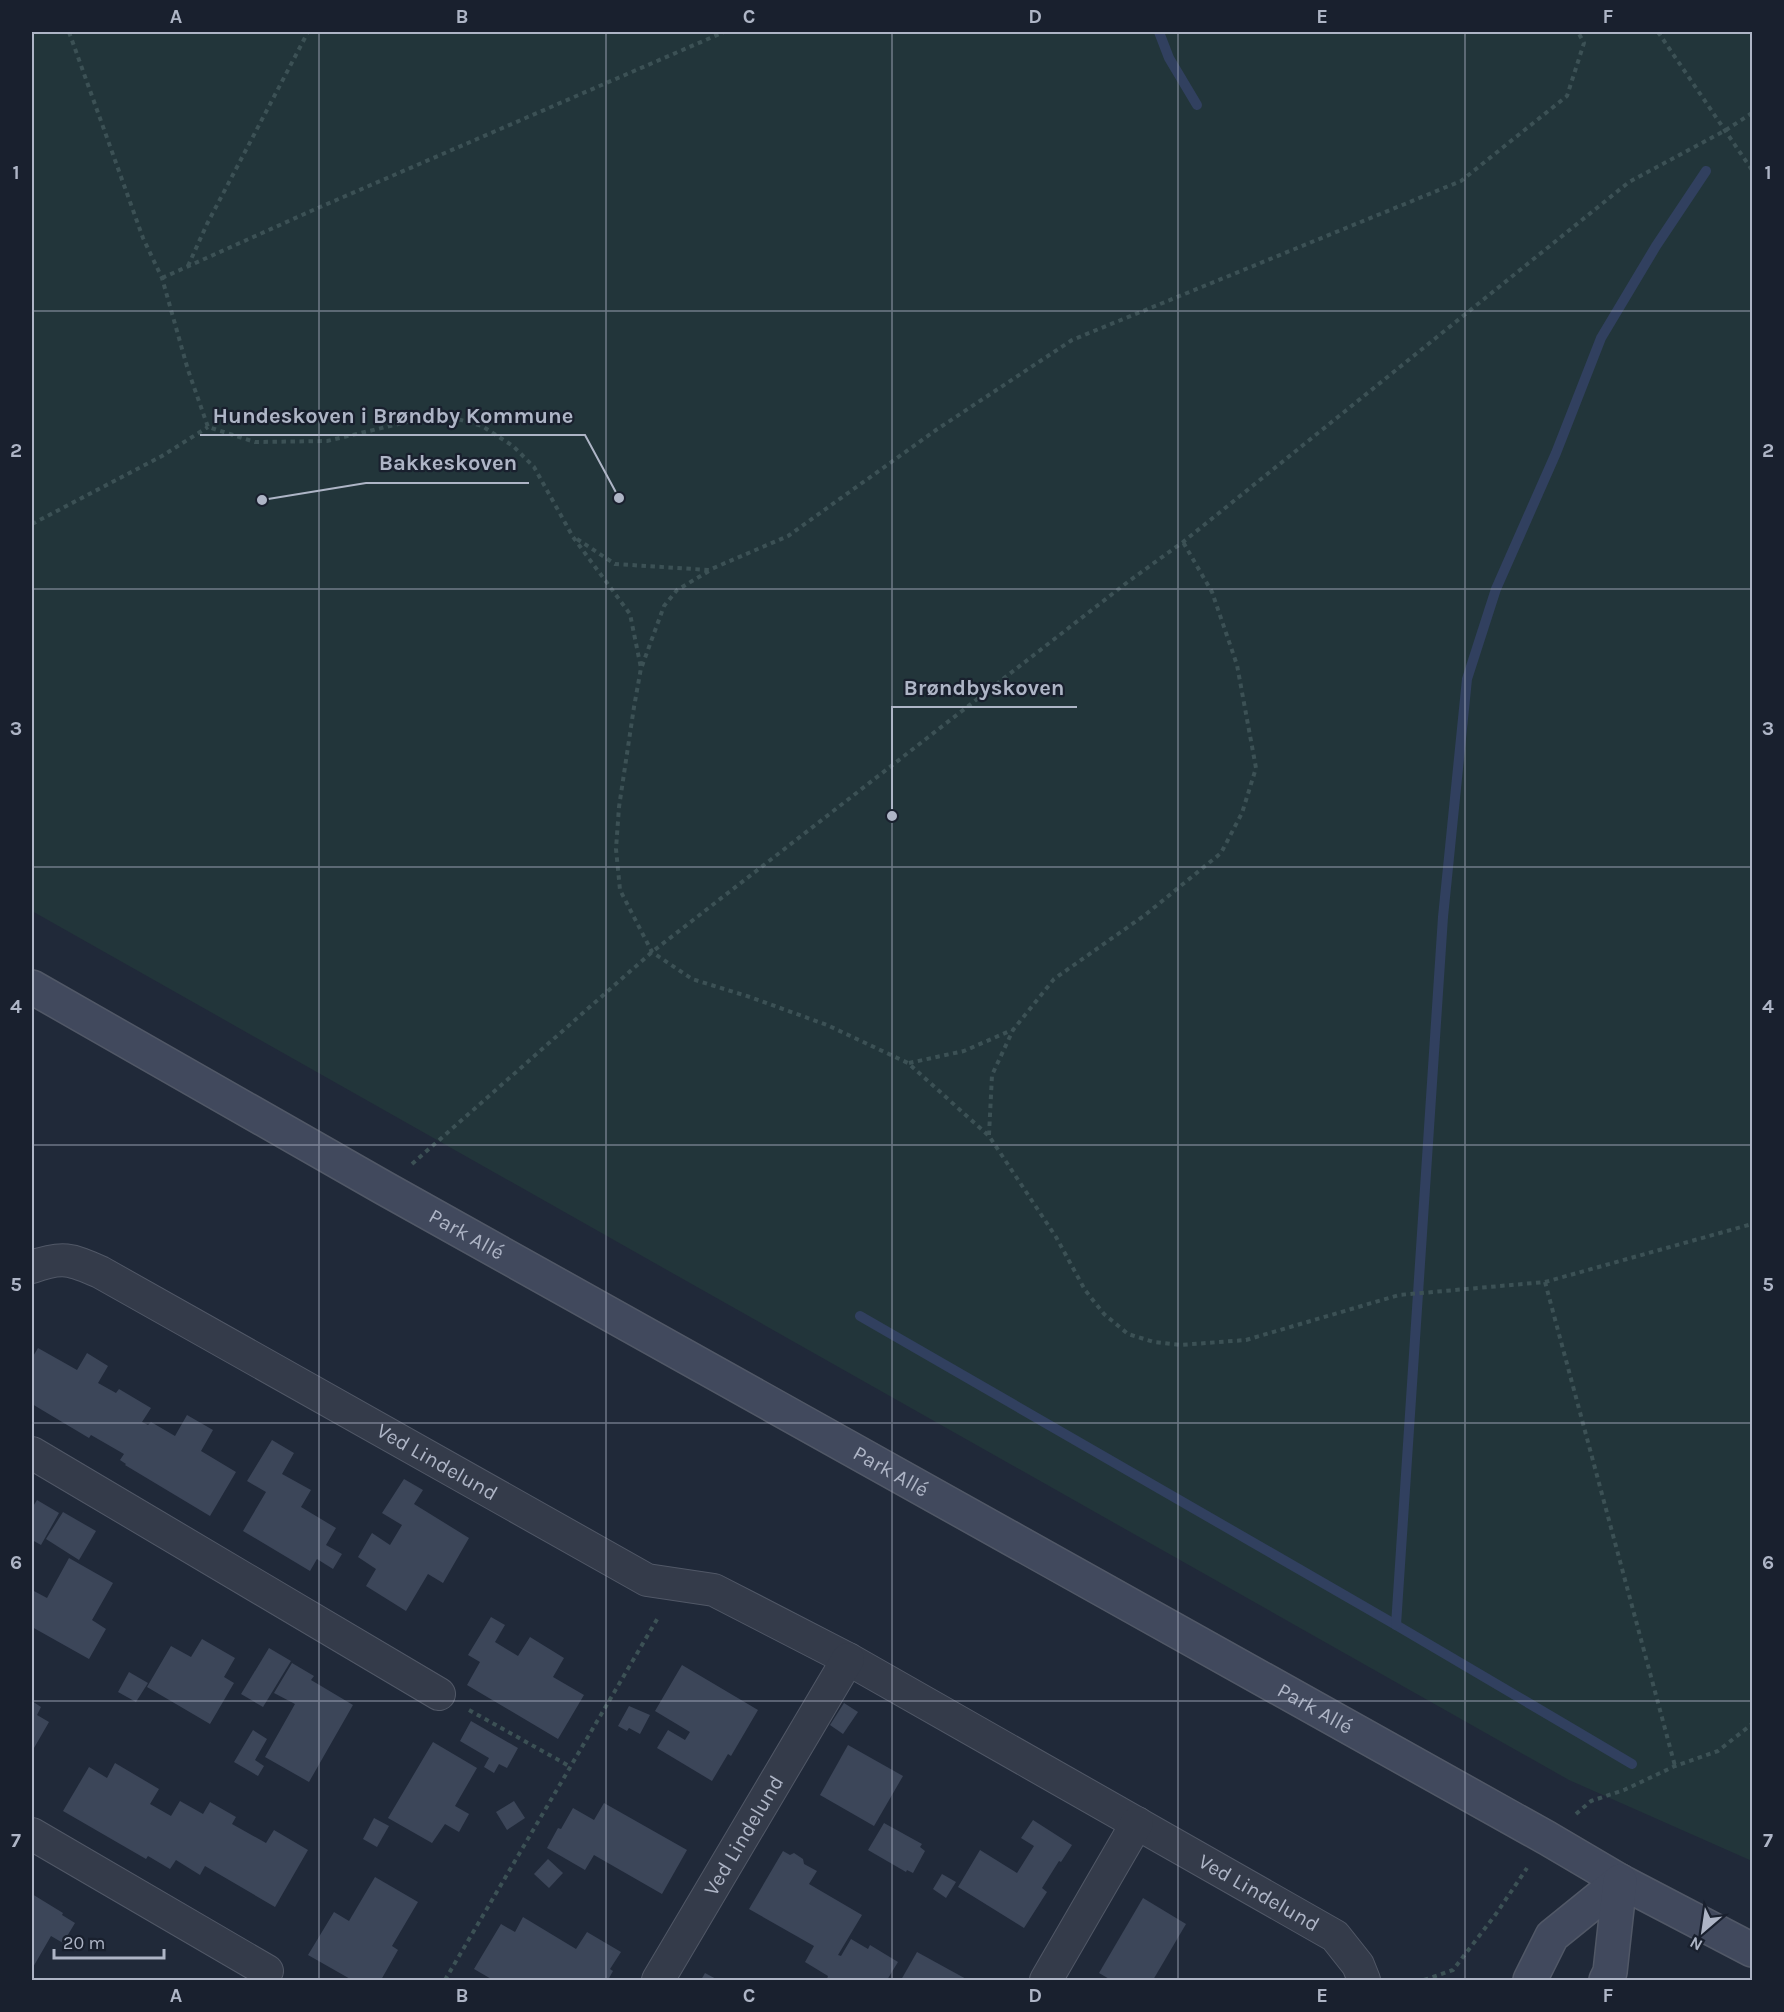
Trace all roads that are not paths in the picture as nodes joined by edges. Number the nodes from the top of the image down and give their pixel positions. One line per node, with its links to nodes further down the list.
1 (32, 987): 8 (street, Park Allé)
2 (32, 1267): 4 (street, Ved Lindelund)
3 (32, 1453): 5 (street)
4 (848, 1659): 6 (street, Ved Lindelund); 11 (street, Ved Lindelund)
5 (439, 1694)
6 (1137, 1822): 12 (street); 13 (street, Ved Lindelund)
7 (32, 1834): 10 (street)
8 (1620, 1881): 9 (street, Park Allé); 14 (street); 15 (street)
9 (1752, 1950)
10 (267, 1971)
11 (658, 1980)
12 (1046, 1980)
13 (1364, 1980)
14 (1530, 1980)
15 (1606, 1980)

